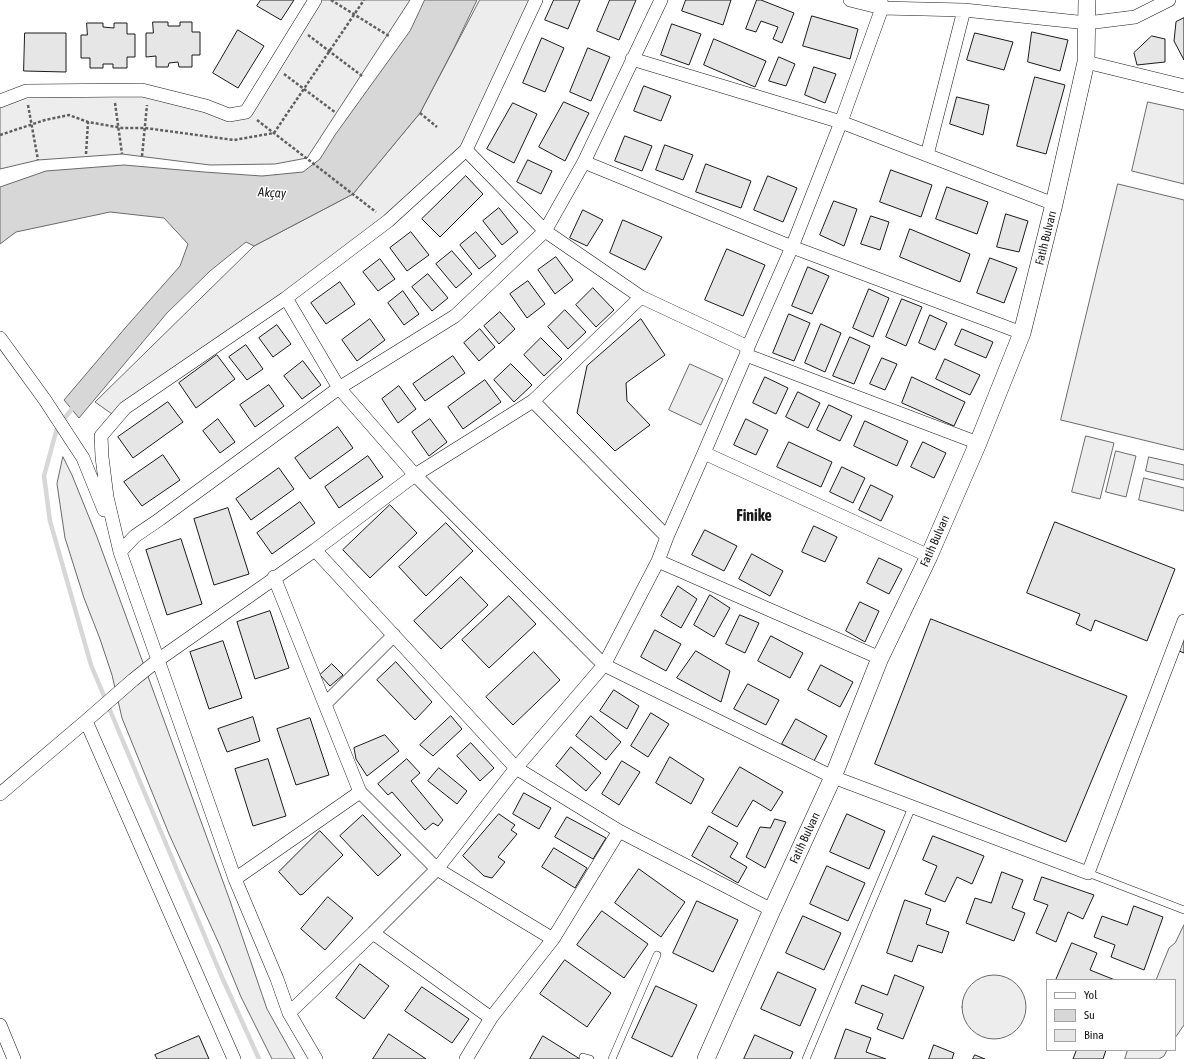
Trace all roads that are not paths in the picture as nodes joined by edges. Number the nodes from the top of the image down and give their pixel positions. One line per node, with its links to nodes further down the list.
1 (315, 0): 13 (street)
2 (536, 0): 15 (street)
3 (661, 0): 10 (street)
4 (850, 0): 7 (street)
5 (1087, 0): 9 (street, Fatih Bulvarı)
6 (1169, 0): 9 (street)
7 (882, 4): 8 (street); 14 (street)
8 (964, 10): 9 (street); 16 (street)
9 (1087, 23): 11 (street, Fatih Bulvarı)
10 (632, 59): 14 (street); 17 (street)
11 (1086, 62): 12 (street); 18 (street, Fatih Bulvarı)
12 (1184, 86)
13 (0, 100)
14 (841, 122): 16 (street); 20 (street)
15 (466, 150): 19 (street); 22 (street)
16 (927, 155): 18 (street)
17 (584, 162): 19 (street); 20 (street)
18 (1054, 204): 23 (street, Fatih Bulvarı)
19 (545, 231): 21 (street); 26 (street)
20 (792, 247): 23 (street); 25 (street)
21 (641, 297): 25 (street); 27 (street)
22 (286, 298): 26 (street); 33 (street)
23 (1022, 333): 28 (street, Fatih Bulvarı)
24 (0, 338): 33 (street)
25 (747, 351): 28 (street); 29 (street)
26 (339, 388): 30 (street); 33 (street)
27 (533, 401): 30 (street); 31 (street)
28 (978, 443): 34 (street, Fatih Bulvarı)
29 (704, 453): 31 (street); 34 (street)
30 (415, 474): 32 (street); 41 (street)
31 (667, 537): 35 (street)
32 (315, 550): 36 (street); 38 (street)
33 (120, 552): 40 (street)
34 (929, 556): 39 (street, Fatih Bulvarı)
35 (658, 561): 39 (street); 41 (street)
36 (274, 577): 40 (street); 42 (street)
37 (1184, 621): 51 (street)
38 (394, 635): 42 (street); 44 (street)
39 (880, 658): 45 (street, Fatih Bulvarı)
40 (158, 660): 43 (street); 52 (street)
41 (604, 665): 44 (street); 45 (street)
42 (325, 704): 46 (street)
43 (86, 720): 47 (street); 63 (street)
44 (516, 768): 49 (street); 50 (street)
45 (832, 777): 48 (street); 53 (street, Fatih Bulvarı)
46 (360, 792): 50 (street); 52 (street)
47 (0, 794)
48 (912, 807): 51 (street); 69 (lane)
49 (619, 831): 53 (street); 56 (street)
50 (437, 870): 55 (street); 56 (street)
51 (1088, 873): 54 (lane)
52 (235, 879): 58 (street)
53 (772, 910): 68 (street, Fatih Bulvarı)
54 (1184, 910)
55 (373, 934): 58 (street); 59 (street)
56 (553, 939): 59 (street)
57 (657, 956): 67 (lane)
58 (289, 1012): 64 (street)
59 (491, 1018): 65 (street)
60 (0, 1025): 62 (street)
61 (583, 1057): 66 (lane)
62 (14, 1059)
63 (234, 1059)
64 (316, 1059)
65 (466, 1059)
66 (590, 1059)
67 (612, 1059)
68 (706, 1059)
69 (806, 1059)

